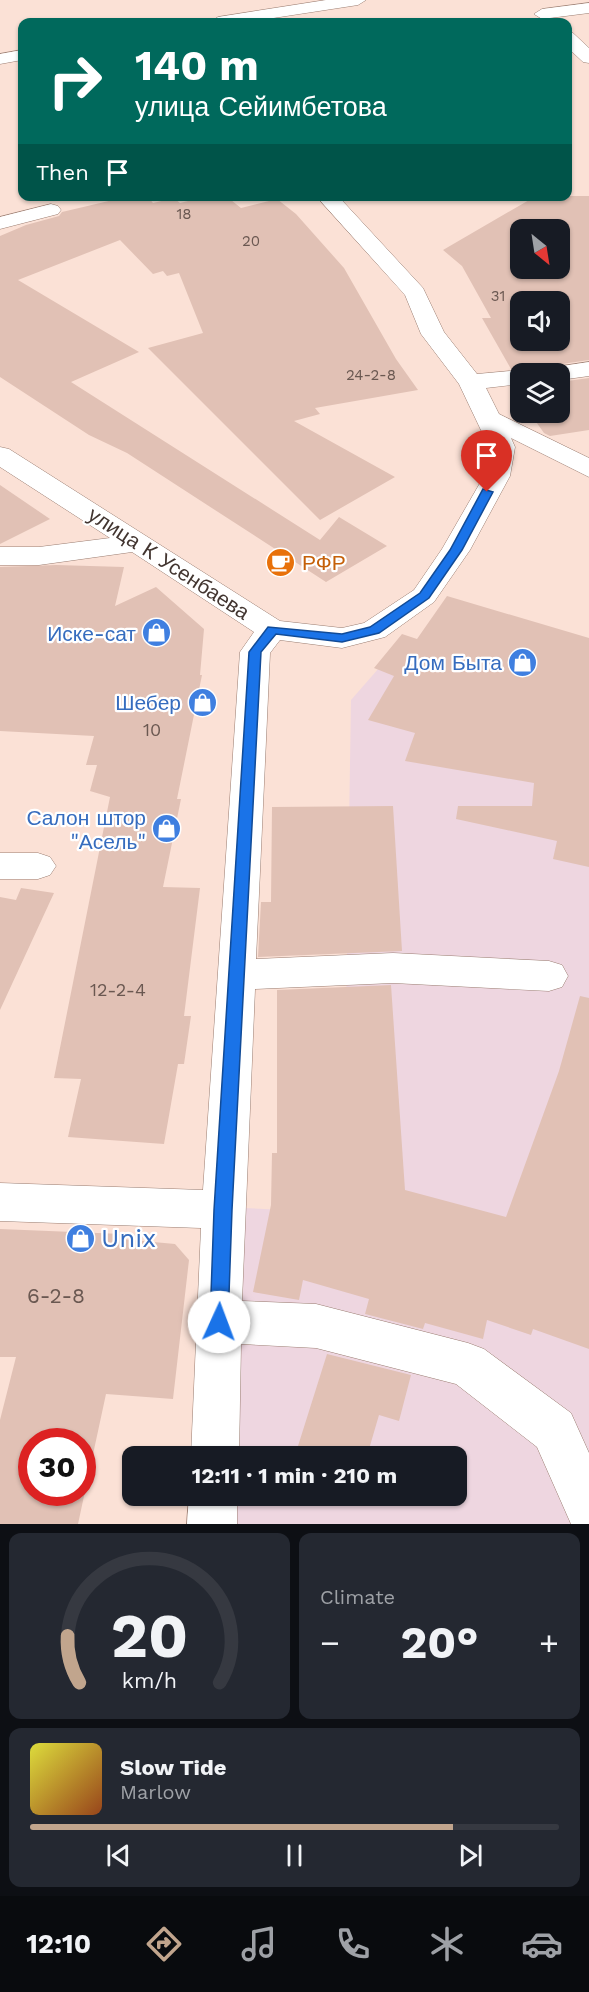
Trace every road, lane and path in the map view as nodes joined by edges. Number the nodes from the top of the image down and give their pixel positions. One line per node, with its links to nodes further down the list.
1 (358, 0): 4 (street)
2 (527, 0): 5 (street)
3 (589, 8): 5 (street)
4 (243, 18)
5 (547, 18)
6 (572, 42): 8 (street)
7 (18, 56): 9 (street)
8 (589, 58)
9 (0, 59)
10 (331, 201): 16 (street)
11 (51, 210): 12 (street)
12 (0, 223)
13 (589, 369): 14 (street)
14 (570, 372)
15 (510, 378): 16 (street)
16 (471, 382): 17 (street)
17 (489, 419): 19 (street); 23 (street)
18 (0, 455): 21 (street, улица К Усенбаева)
19 (583, 466): 20 (street)
20 (589, 489)
21 (138, 543): 22 (street); 23 (street, улица К Усенбаева)
22 (0, 556)
23 (272, 630): 26 (street, улица К Усенбаева)
24 (0, 866): 25 (street)
25 (38, 867)
26 (237, 975): 27 (street); 29 (street, улица К Усенбаева)
27 (549, 976)
28 (0, 1202): 29 (street)
29 (223, 1210): 30 (street, улица К Усенбаева)
30 (219, 1322): 31 (street, улица К Усенбаева); 33 (street)
31 (214, 1446)
32 (213, 1506): 34 (street)
33 (589, 1508)
34 (212, 1524)

